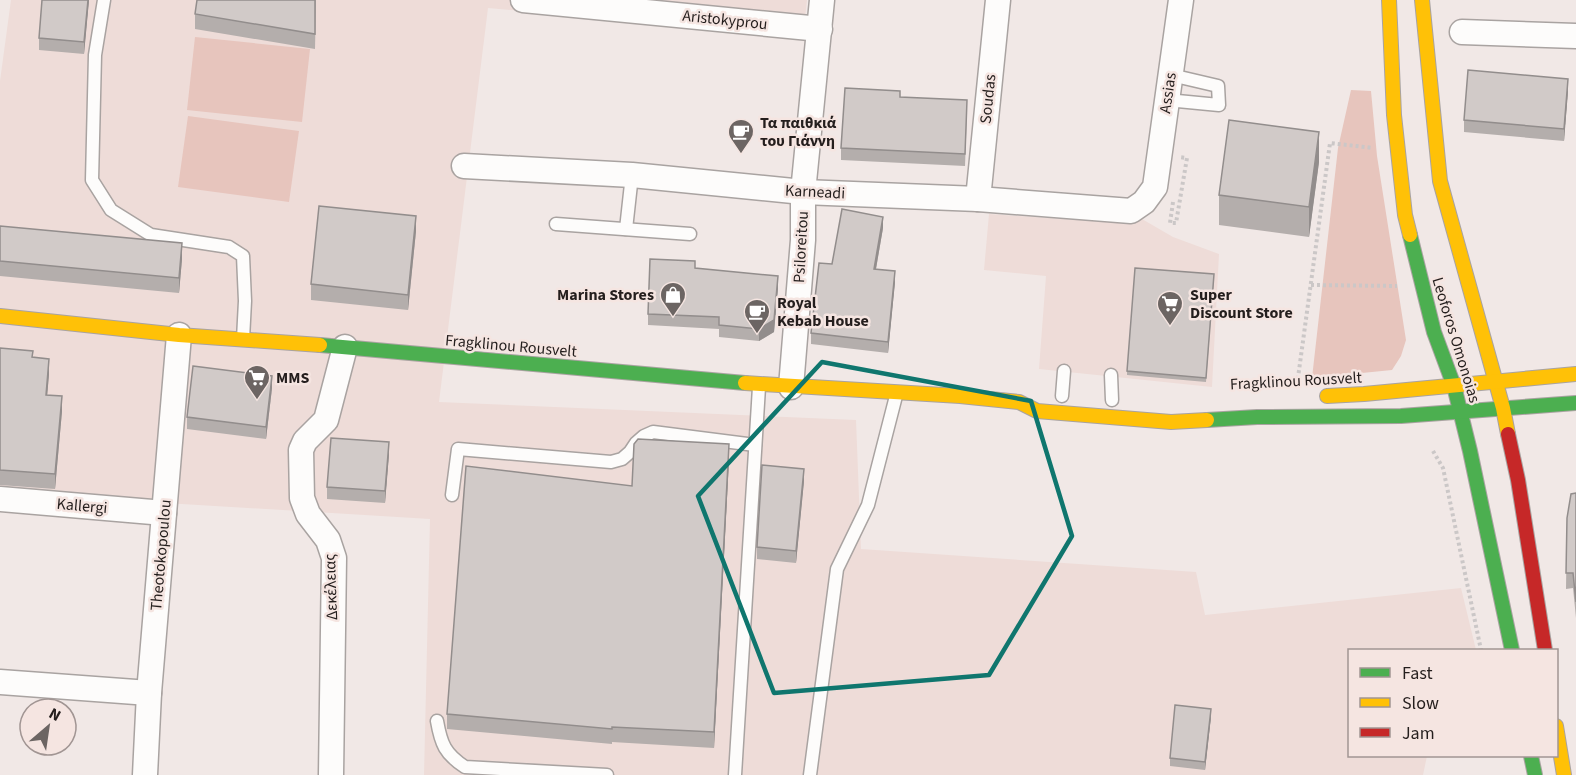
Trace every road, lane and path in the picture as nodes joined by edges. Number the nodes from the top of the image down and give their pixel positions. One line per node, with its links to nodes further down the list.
1 (104, 0): 27 (lane)
2 (523, 0): 8 (street, Aristokyprou)
3 (822, 0): 8 (street, Psiloreitou)
4 (998, 0): 19 (street, Soudas)
5 (1181, 0): 11 (street, Assias)
6 (1389, 0): 35 (main road, Leoforos Omonoias)
7 (1422, 0): 32 (main road, Leoforos Omonoias)
8 (820, 29): 17 (street, Psiloreitou)
9 (1462, 32): 10 (street)
10 (1576, 36)
11 (1171, 75): 12 (street, Assias); 12 (lane)
12 (1167, 100): 18 (street, Assias)
13 (1380, 149): 23 (path)
14 (1186, 158): 18 (path)
15 (464, 166): 16 (street, Karneadi)
16 (632, 175): 17 (street, Karneadi); 21 (lane)
17 (803, 192): 19 (street, Karneadi); 36 (street, Psiloreitou)
18 (1164, 194): 19 (street, Karneadi)
19 (978, 199)
20 (556, 224): 21 (lane)
21 (626, 229): 22 (lane)
22 (690, 234)
23 (1311, 285): 24 (path); 34 (path)
24 (1402, 286)
25 (0, 316): 26 (main road, Fragklinou Rousvelt)
26 (179, 335): 27 (main road, Fragklinou Rousvelt); 50 (street, Theotokopoulou)
27 (243, 340): 28 (main road, Fragklinou Rousvelt)
28 (345, 347): 33 (main road, Fragklinou Rousvelt); 60 (street, Δεκέλειας)
29 (1064, 371): 39 (lane)
30 (1576, 374): 32 (main road, Fragklinou Rousvelt)
31 (1111, 375): 41 (lane)
32 (1496, 382): 35 (main road, Fragklinou Rousvelt); 44 (main road, Leoforos Omonoias)
33 (759, 384): 36 (main road, Fragklinou Rousvelt); 46 (lane)
34 (1297, 385)
35 (1454, 386): 40 (main road, Fragklinou Rousvelt); 45 (main road, Leoforos Omonoias)
36 (790, 387): 37 (main road, Fragklinou Rousvelt)
37 (897, 392): 42 (main road, Fragklinou Rousvelt); 63 (lane)
38 (1034, 394): 42 (main road)
39 (1062, 396)
40 (1318, 397)
41 (1112, 400)
42 (1019, 402): 45 (main road, Fragklinou Rousvelt)
43 (1576, 403): 44 (main road, Fragklinou Rousvelt)
44 (1503, 408): 45 (main road, Fragklinou Rousvelt); 53 (main road, Leoforos Omonoias)
45 (1461, 412): 52 (main road, Leoforos Omonoias)
46 (755, 445): 48 (lane); 62 (lane)
47 (1433, 451): 51 (path)
48 (452, 495)
49 (0, 499): 50 (street, Kallergi)
50 (164, 513): 55 (street, Theotokopoulou)
51 (1481, 649)
52 (1512, 649)
53 (1545, 649)
54 (0, 682): 55 (street)
55 (149, 693): 59 (street, Theotokopoulou)
56 (437, 721): 61 (lane)
57 (1558, 733): 65 (main road)
58 (1531, 757): 64 (main road)
59 (145, 775)
60 (331, 775)
61 (607, 775)
62 (735, 775)
63 (810, 775)
64 (1535, 775)
65 (1564, 775)

